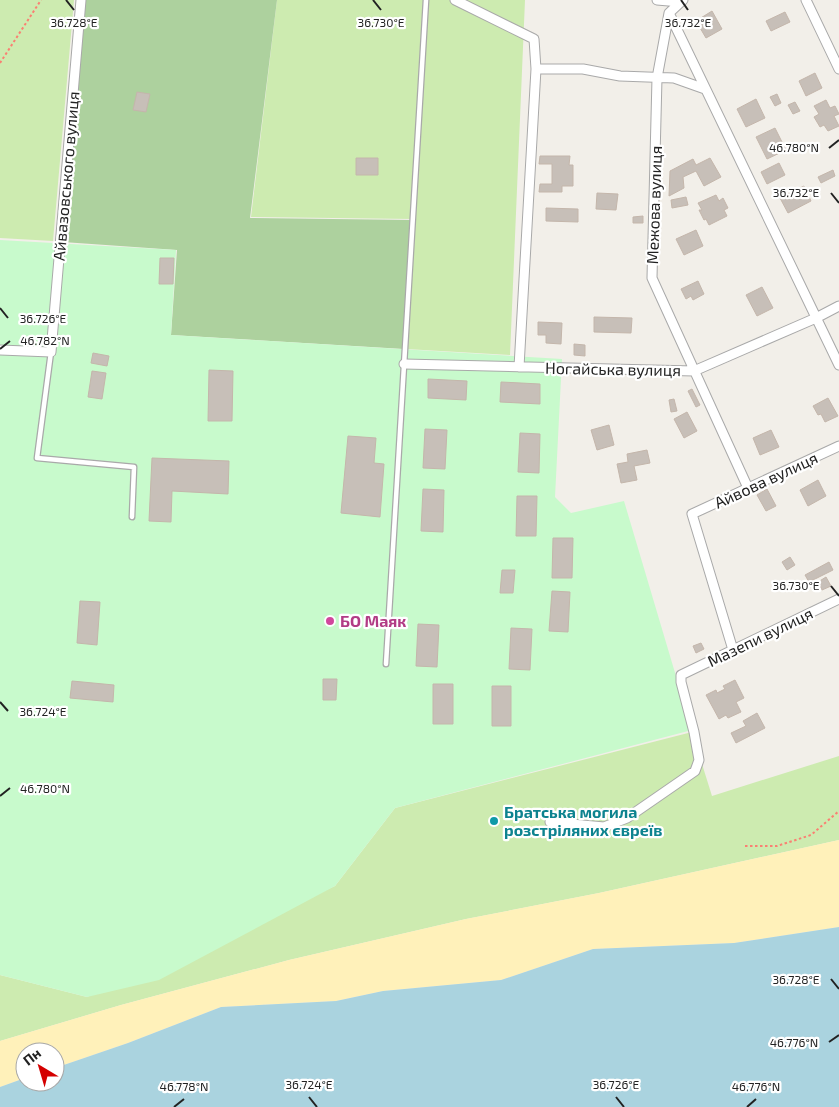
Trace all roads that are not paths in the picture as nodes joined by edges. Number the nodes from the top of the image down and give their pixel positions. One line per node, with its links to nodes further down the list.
1 (80, 0): 15 (street, Айвазовського вулиця)
2 (426, 0): 16 (lane)
3 (455, 0): 8 (street)
4 (657, 0): 6 (street)
5 (806, 0): 9 (street)
6 (681, 1): 7 (street)
7 (669, 13): 10 (street, Межова вулиця); 11 (street)
8 (536, 69): 10 (street); 18 (street)
9 (839, 69)
10 (658, 78): 11 (street); 19 (street, Межова вулиця)
11 (705, 89): 13 (street)
12 (839, 306): 13 (street, Ногайська вулиця)
13 (816, 318): 17 (street); 19 (street, Ногайська вулиця)
14 (0, 350): 15 (street)
15 (51, 352): 22 (lane)
16 (404, 364): 18 (street, Ногайська вулиця); 25 (lane)
17 (839, 365)
18 (519, 366): 19 (street, Ногайська вулиця)
19 (694, 371): 21 (street, Межова вулиця)
20 (839, 446): 21 (street, Айвова вулиця)
21 (748, 488): 24 (street, Айвова вулиця)
22 (132, 517)
23 (839, 599): 24 (street, Мазепи вулиця)
24 (734, 650): 26 (street, Мазепи вулиця)
25 (386, 664)
26 (550, 822)

